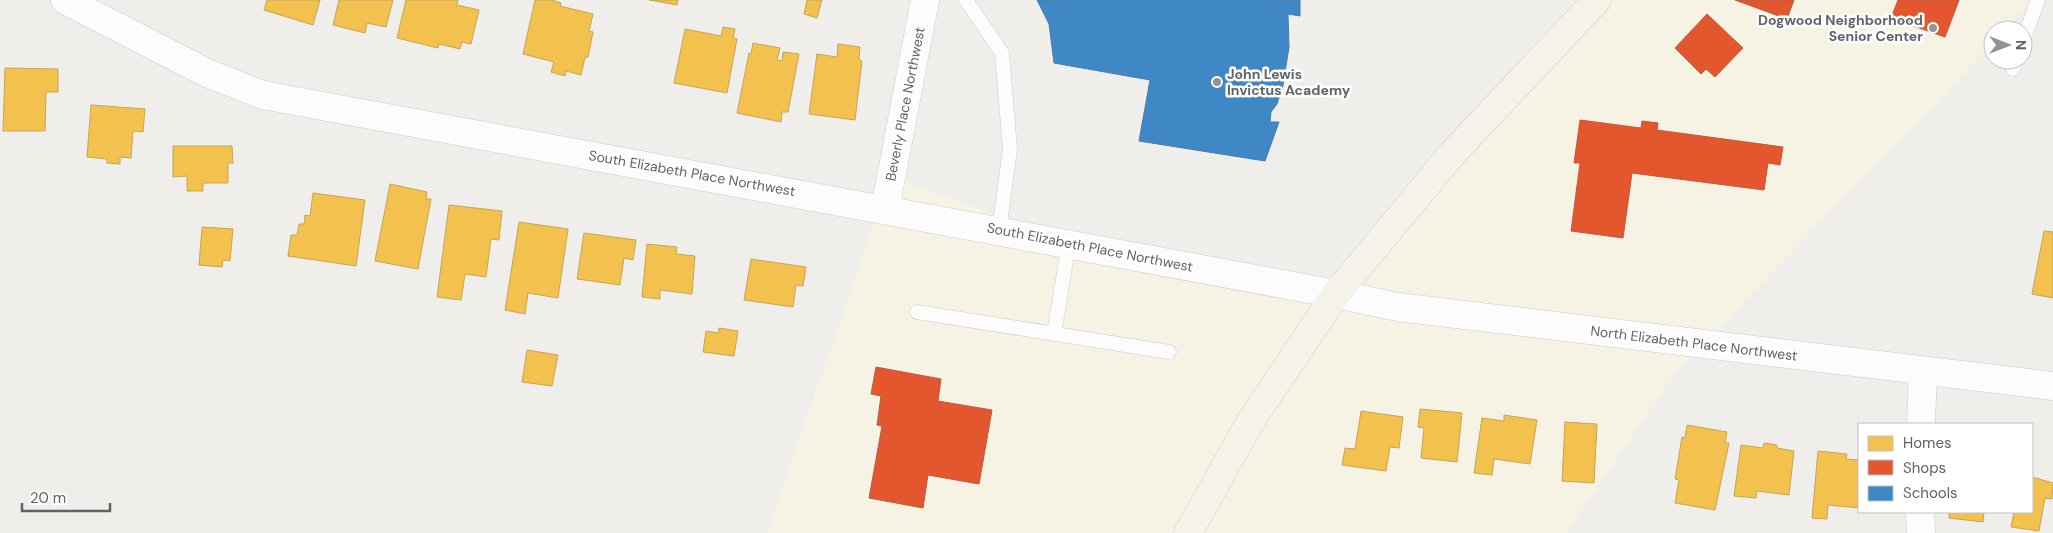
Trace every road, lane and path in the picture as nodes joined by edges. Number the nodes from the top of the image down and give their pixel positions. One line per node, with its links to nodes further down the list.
1 (65, 0): 7 (street, South Elizabeth Place Northwest)
2 (925, 0): 7 (street, Beverly Place Northwest)
3 (966, 0): 8 (lane)
4 (1597, 0): 10 (main road)
5 (2038, 0): 6 (lane)
6 (2031, 20)
7 (885, 209): 8 (street, South Elizabeth Place Northwest)
8 (999, 230): 9 (street, South Elizabeth Place Northwest)
9 (1069, 244): 10 (street, South Elizabeth Place Northwest); 12 (lane)
10 (1336, 294): 14 (street, North Elizabeth Place Northwest); 18 (main road)
11 (917, 312): 12 (lane)
12 (1054, 334): 13 (lane)
13 (1169, 352)
14 (1923, 371): 15 (street, North Elizabeth Place Northwest); 16 (street)
15 (2053, 386)
16 (1921, 423)
17 (1920, 513): 19 (street)
18 (1188, 533)
19 (1921, 533)

